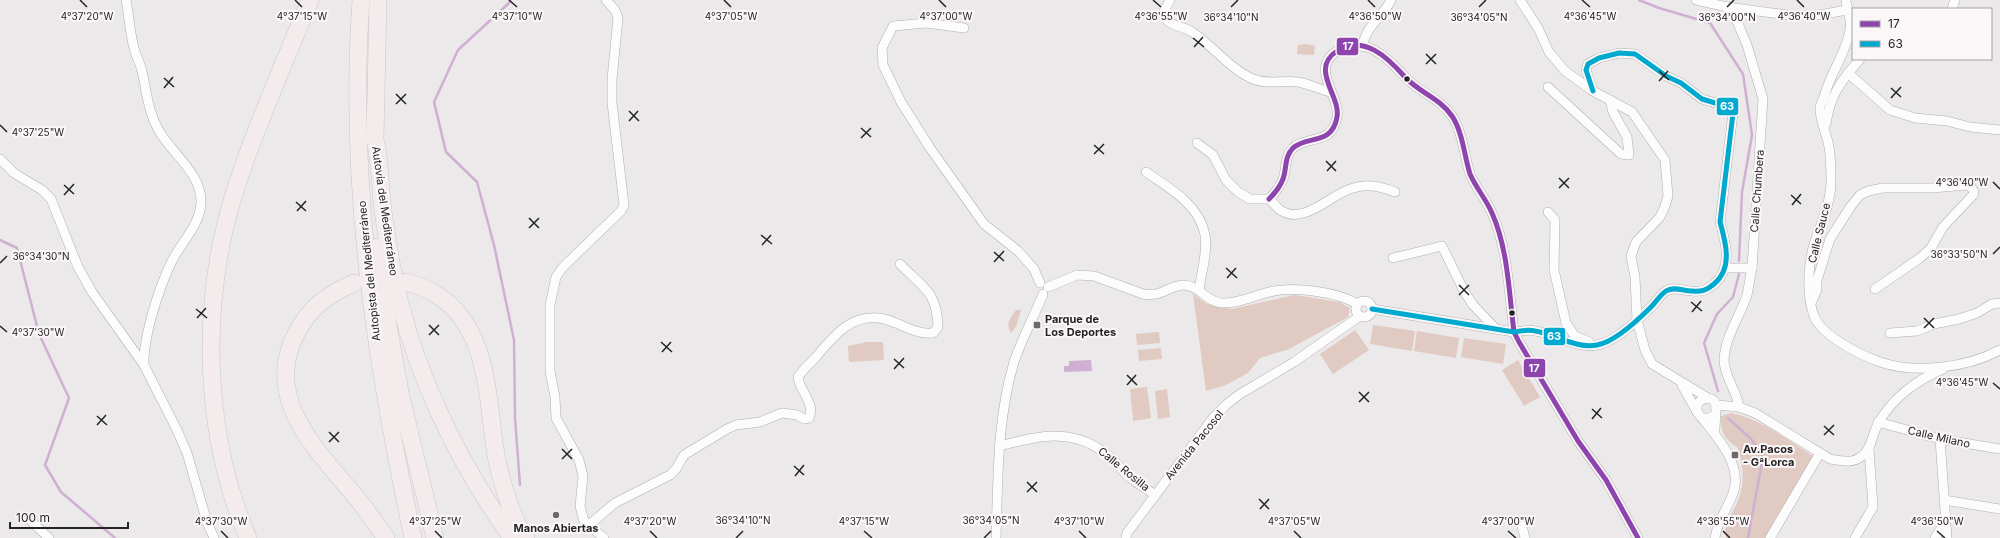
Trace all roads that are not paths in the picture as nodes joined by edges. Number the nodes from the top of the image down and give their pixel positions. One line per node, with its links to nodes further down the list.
1 (126, 0): 50 (street)
2 (310, 0): 73 (highway)
3 (360, 0): 75 (highway, Autopista del Mediterráneo)
4 (378, 0): 23 (highway, Autovía del Mediterráneo)
5 (606, 0): 69 (street)
6 (1170, 0): 19 (street)
7 (1391, 0): 14 (street)
8 (1520, 0): 18 (street)
9 (1696, 0): 11 (street)
10 (1846, 0): 12 (street, Calle Sauce)
11 (1727, 7): 12 (street); 33 (street, Calle Chumbera)
12 (1847, 10): 22 (street, Calle Sauce)
13 (964, 28): 36 (street)
14 (1363, 47): 19 (street); 46 (street)
15 (1859, 60): 16 (street)
16 (1848, 73): 21 (street); 22 (street)
17 (1548, 88): 20 (street)
18 (1593, 91): 20 (street); 32 (street)
19 (1330, 92): 28 (street)
20 (1610, 100): 44 (street)
21 (2000, 130)
22 (1826, 131): 39 (street, Calle Sauce)
23 (375, 139): 76 (highway, Autopista del Mediterráneo); 77 (highway, Autovía del Mediterráneo)
24 (1197, 144): 28 (street)
25 (0, 159): 50 (street)
26 (1146, 172): 38 (street)
27 (1395, 192): 28 (street)
28 (1269, 199)
29 (1548, 212): 48 (street)
30 (1393, 258): 45 (street)
31 (900, 264): 69 (street)
32 (1726, 268): 33 (street); 44 (street)
33 (1752, 268): 54 (street, Calle Chumbera)
34 (407, 282): 78 (highway)
35 (354, 283): 74 (highway)
36 (1044, 288): 38 (street); 60 (street)
37 (1875, 289): 39 (street)
38 (1199, 290): 41 (street)
39 (1812, 303): 51 (street, Calle Sauce)
40 (2000, 303): 47 (street)
41 (1357, 304): 42 (street); 43 (street)
42 (1372, 309): 43 (street); 45 (street)
43 (1360, 316): 64 (street, Avenida Pacosol)
44 (1637, 320): 48 (street); 52 (street)
45 (1495, 328): 46 (street)
46 (1514, 332): 48 (street); 83 (street)
47 (1890, 334)
48 (1598, 345)
49 (2000, 350): 51 (street, Calle Sauce)
50 (144, 365): 72 (street)
51 (1947, 367): 57 (street)
52 (1681, 383): 53 (street); 56 (street)
53 (1708, 398): 55 (street); 56 (street)
54 (1739, 407): 55 (street); 63 (street)
55 (1716, 409): 56 (street); 58 (street)
56 (1699, 415): 58 (street)
57 (1878, 422): 59 (street, Calle Milano); 61 (street)
58 (1715, 434): 84 (street)
59 (1940, 439): 62 (street, Calle Milano); 65 (street)
60 (999, 446): 64 (street, Calle Rosilla); 80 (street)
61 (1869, 449): 63 (street); 86 (street)
62 (2000, 449)
63 (1820, 454): 85 (street)
64 (1154, 494): 81 (street, Avenida Pacosol)
65 (1944, 500): 66 (street); 68 (street)
66 (2000, 509)
67 (31, 521): 71 (street)
68 (1945, 522): 87 (street); 88 (street)
69 (588, 525): 79 (street)
70 (1522, 526): 82 (street)
71 (49, 538)
72 (214, 538)
73 (248, 538)
74 (386, 538)
75 (413, 538)
76 (435, 538)
77 (512, 538)
78 (526, 538)
79 (604, 538)
80 (996, 538)
81 (1126, 538)
82 (1525, 538)
83 (1638, 538)
84 (1715, 538)
85 (1770, 538)
86 (1855, 538)
87 (1936, 538)
88 (1947, 538)

